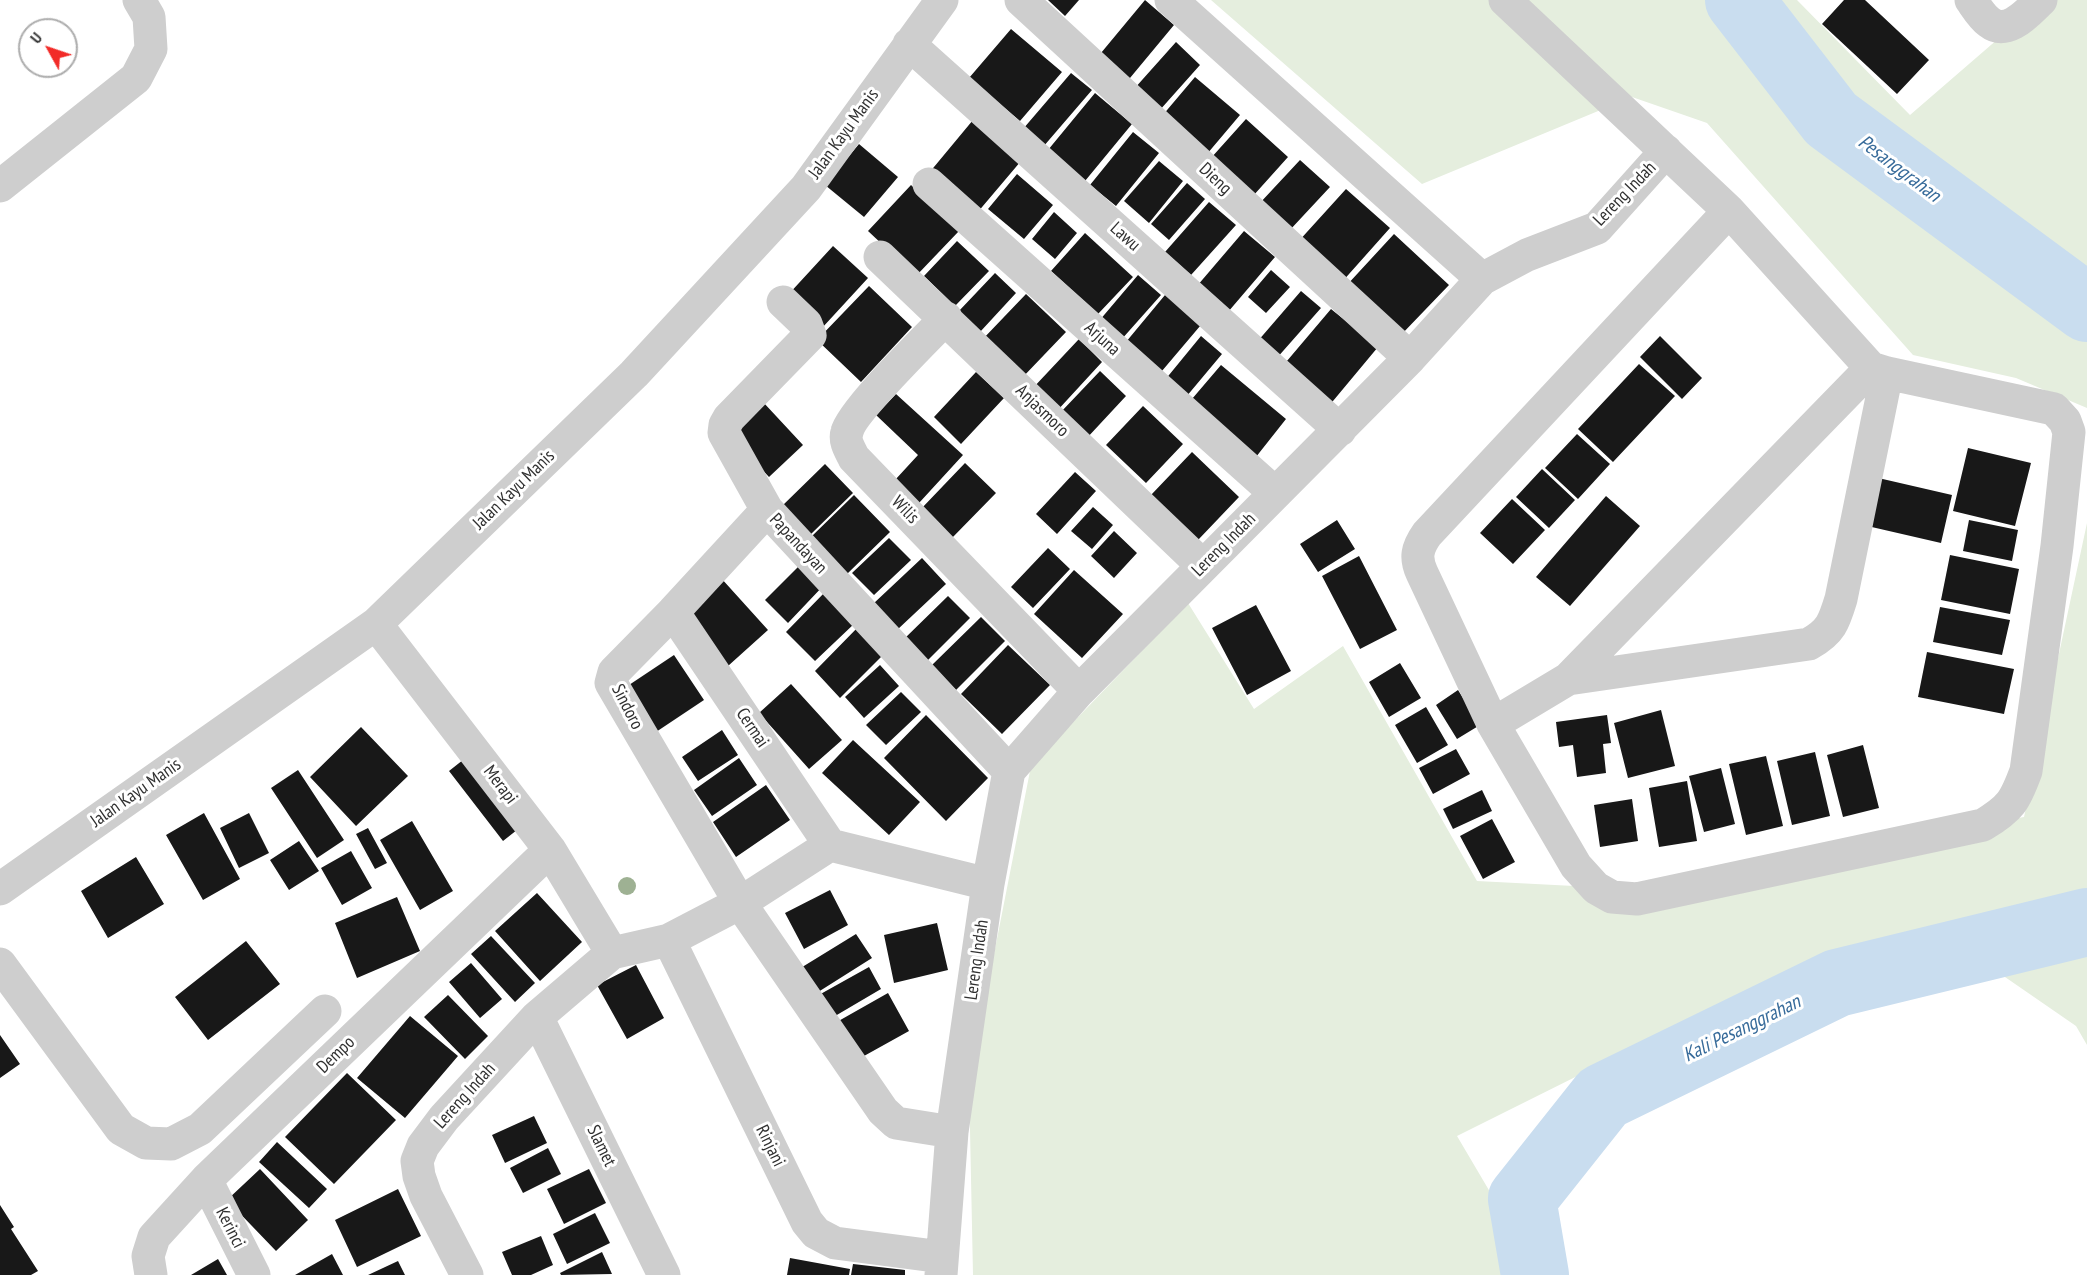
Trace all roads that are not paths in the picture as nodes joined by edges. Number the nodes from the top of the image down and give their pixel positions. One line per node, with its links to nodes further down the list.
1 (139, 0): 11 (street)
2 (942, 0): 8 (street, Jalan Kayu Manis)
3 (1021, 0): 17 (street, Dieng)
4 (1172, 0): 14 (street)
5 (1505, 0): 9 (street, Lereng Indah)
6 (1971, 0): 7 (street)
7 (2042, 0)
8 (909, 44): 19 (street, Lawu); 24 (street, Jalan Kayu Manis)
9 (1666, 151): 12 (street); 14 (street, Lereng Indah)
10 (929, 184): 20 (street, Arjuna)
11 (0, 186)
12 (1729, 211): 18 (street); 27 (street)
13 (880, 256): 16 (street, Anjasmoro)
14 (1482, 279): 17 (street, Lereng Indah)
15 (783, 302): 21 (street, Papandayan)
16 (945, 318): 22 (street, Anjasmoro); 26 (street, Wilis)
17 (1410, 358): 19 (street, Lereng Indah)
18 (1879, 370): 25 (street); 25 (street); 27 (street)
19 (1340, 430): 20 (street, Lereng Indah)
20 (1275, 493): 22 (street, Lereng Indah)
21 (767, 510): 23 (street, Sindoro); 28 (street, Papandayan)
22 (1203, 566): 26 (street, Lereng Indah)
23 (673, 612): 29 (street, Cermai); 33 (street, Sindoro)
24 (376, 624): 30 (street, Merapi); 32 (street, Jalan Kayu Manis)
25 (1568, 679): 27 (street)
26 (1080, 691): 28 (street, Lereng Indah)
27 (1493, 723)
28 (1009, 771): 31 (street, Lereng Indah)
29 (830, 845): 31 (street); 33 (street)
30 (550, 850): 35 (street, Merapi); 40 (street, Dempo)
31 (988, 884): 39 (street, Lereng Indah)
32 (0, 889)
33 (740, 903): 34 (street); 39 (street, Sindoro)
34 (669, 940): 35 (street); 41 (street, Rinjani)
35 (612, 953): 38 (street, Lereng Indah)
36 (0, 964): 37 (street)
37 (326, 1011)
38 (537, 1017): 44 (street, Lereng Indah); 45 (street, Slamet)
39 (952, 1132): 41 (street, Lereng Indah)
40 (206, 1180): 42 (street, Dempo); 43 (street, Kerinci)
41 (942, 1266)
42 (151, 1275)
43 (254, 1275)
44 (467, 1275)
45 (664, 1275)

